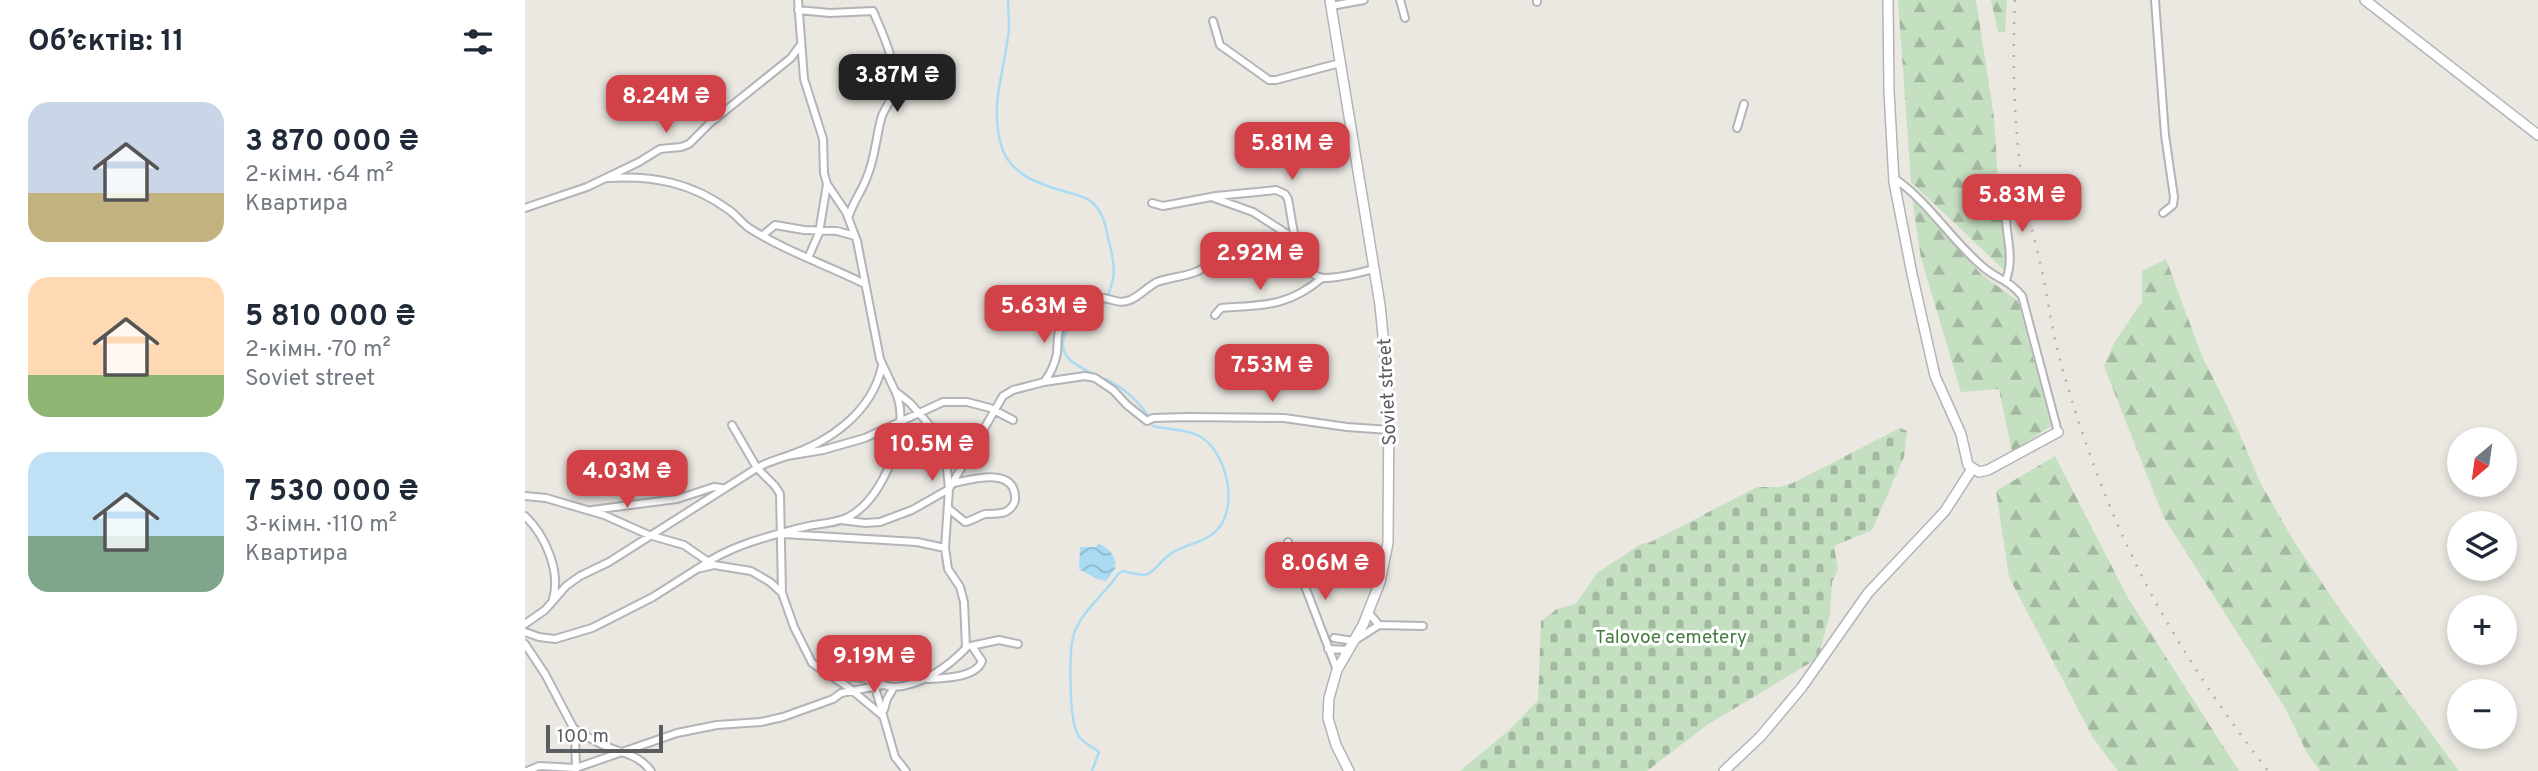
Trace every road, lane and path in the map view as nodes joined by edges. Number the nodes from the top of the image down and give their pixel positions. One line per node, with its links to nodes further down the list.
1 (798, 0): 8 (street)
2 (1364, 0): 7 (street)
3 (1400, 0): 9 (street)
4 (1888, 0): 17 (main road)
5 (2155, 0): 23 (street)
6 (2365, 0): 15 (main road)
7 (1330, 3): 12 (main road, Soviet street)
8 (798, 10): 11 (street); 24 (street)
9 (1405, 18)
10 (1213, 21): 12 (street)
11 (800, 45): 16 (street); 18 (street)
12 (1340, 63): 30 (main road, Soviet street)
13 (1744, 104): 14 (street)
14 (1737, 128)
15 (2538, 135)
16 (605, 178): 22 (street); 26 (street)
17 (1894, 178): 32 (street); 47 (main road)
18 (827, 184): 24 (street); 25 (street)
19 (2004, 185): 32 (street)
20 (1211, 198): 21 (street); 28 (street); 28 (street)
21 (1153, 203)
22 (525, 208)
23 (2162, 213)
24 (848, 218): 27 (street)
25 (820, 231): 26 (street); 27 (street); 29 (street)
26 (763, 235): 29 (street)
27 (855, 236): 33 (street)
28 (1297, 240): 31 (street); 36 (street)
29 (808, 258): 33 (street)
30 (1374, 269): 31 (street); 43 (main road, Soviet street)
31 (1322, 278): 34 (street)
32 (2006, 280): 44 (street)
33 (865, 284): 35 (street)
34 (1215, 316)
35 (882, 364): 37 (street); 45 (street)
36 (1044, 382): 38 (street); 43 (street)
37 (895, 391): 39 (street); 41 (street)
38 (994, 411): 39 (street); 40 (street); 48 (street)
39 (919, 414): 41 (street); 50 (street)
40 (1013, 420)
41 (901, 422): 45 (street); 55 (street)
42 (731, 425): 46 (street)
43 (1390, 430): 63 (main road, Soviet street)
44 (2058, 432): 47 (main road)
45 (787, 456): 46 (street)
46 (757, 468): 49 (street); 56 (street)
47 (1972, 469): 90 (main road)
48 (954, 483): 50 (street); 52 (street)
49 (724, 488): 53 (street); 57 (street)
50 (949, 489): 52 (street); 55 (street)
51 (525, 496): 53 (street)
52 (949, 509): 59 (street)
53 (588, 511): 57 (street)
54 (525, 516): 62 (street)
55 (841, 520): 56 (street)
56 (781, 534): 59 (street); 60 (street); 61 (street)
57 (649, 535): 60 (street); 62 (street)
58 (1288, 542): 73 (street)
59 (945, 548): 72 (street)
60 (711, 563): 61 (street); 67 (street)
61 (782, 593): 75 (street)
62 (553, 601): 64 (street)
63 (1369, 612): 65 (street); 71 (main road, Soviet street)
64 (525, 624)
65 (1379, 625): 66 (street); 71 (street)
66 (1423, 626)
67 (525, 632)
68 (1334, 638): 71 (street)
69 (525, 644): 83 (street)
70 (1018, 644): 72 (street)
71 (1352, 645): 73 (street); 74 (main road, Soviet street)
72 (969, 647): 77 (street); 77 (street)
73 (1328, 649): 74 (street)
74 (1337, 670): 89 (main road, Soviet street)
75 (825, 672): 76 (street); 81 (street)
76 (867, 679): 78 (street); 79 (street)
77 (923, 679): 80 (street)
78 (883, 685): 79 (street); 80 (street)
79 (875, 687): 81 (street); 82 (street)
80 (894, 687): 82 (street)
81 (852, 690): 82 (street); 84 (street)
82 (883, 716): 88 (street)
83 (573, 728): 84 (street); 85 (street)
84 (623, 752): 85 (street); 87 (street)
85 (576, 769): 86 (street)
86 (527, 771)
87 (651, 771)
88 (906, 771)
89 (1349, 771)
90 (1724, 771)

